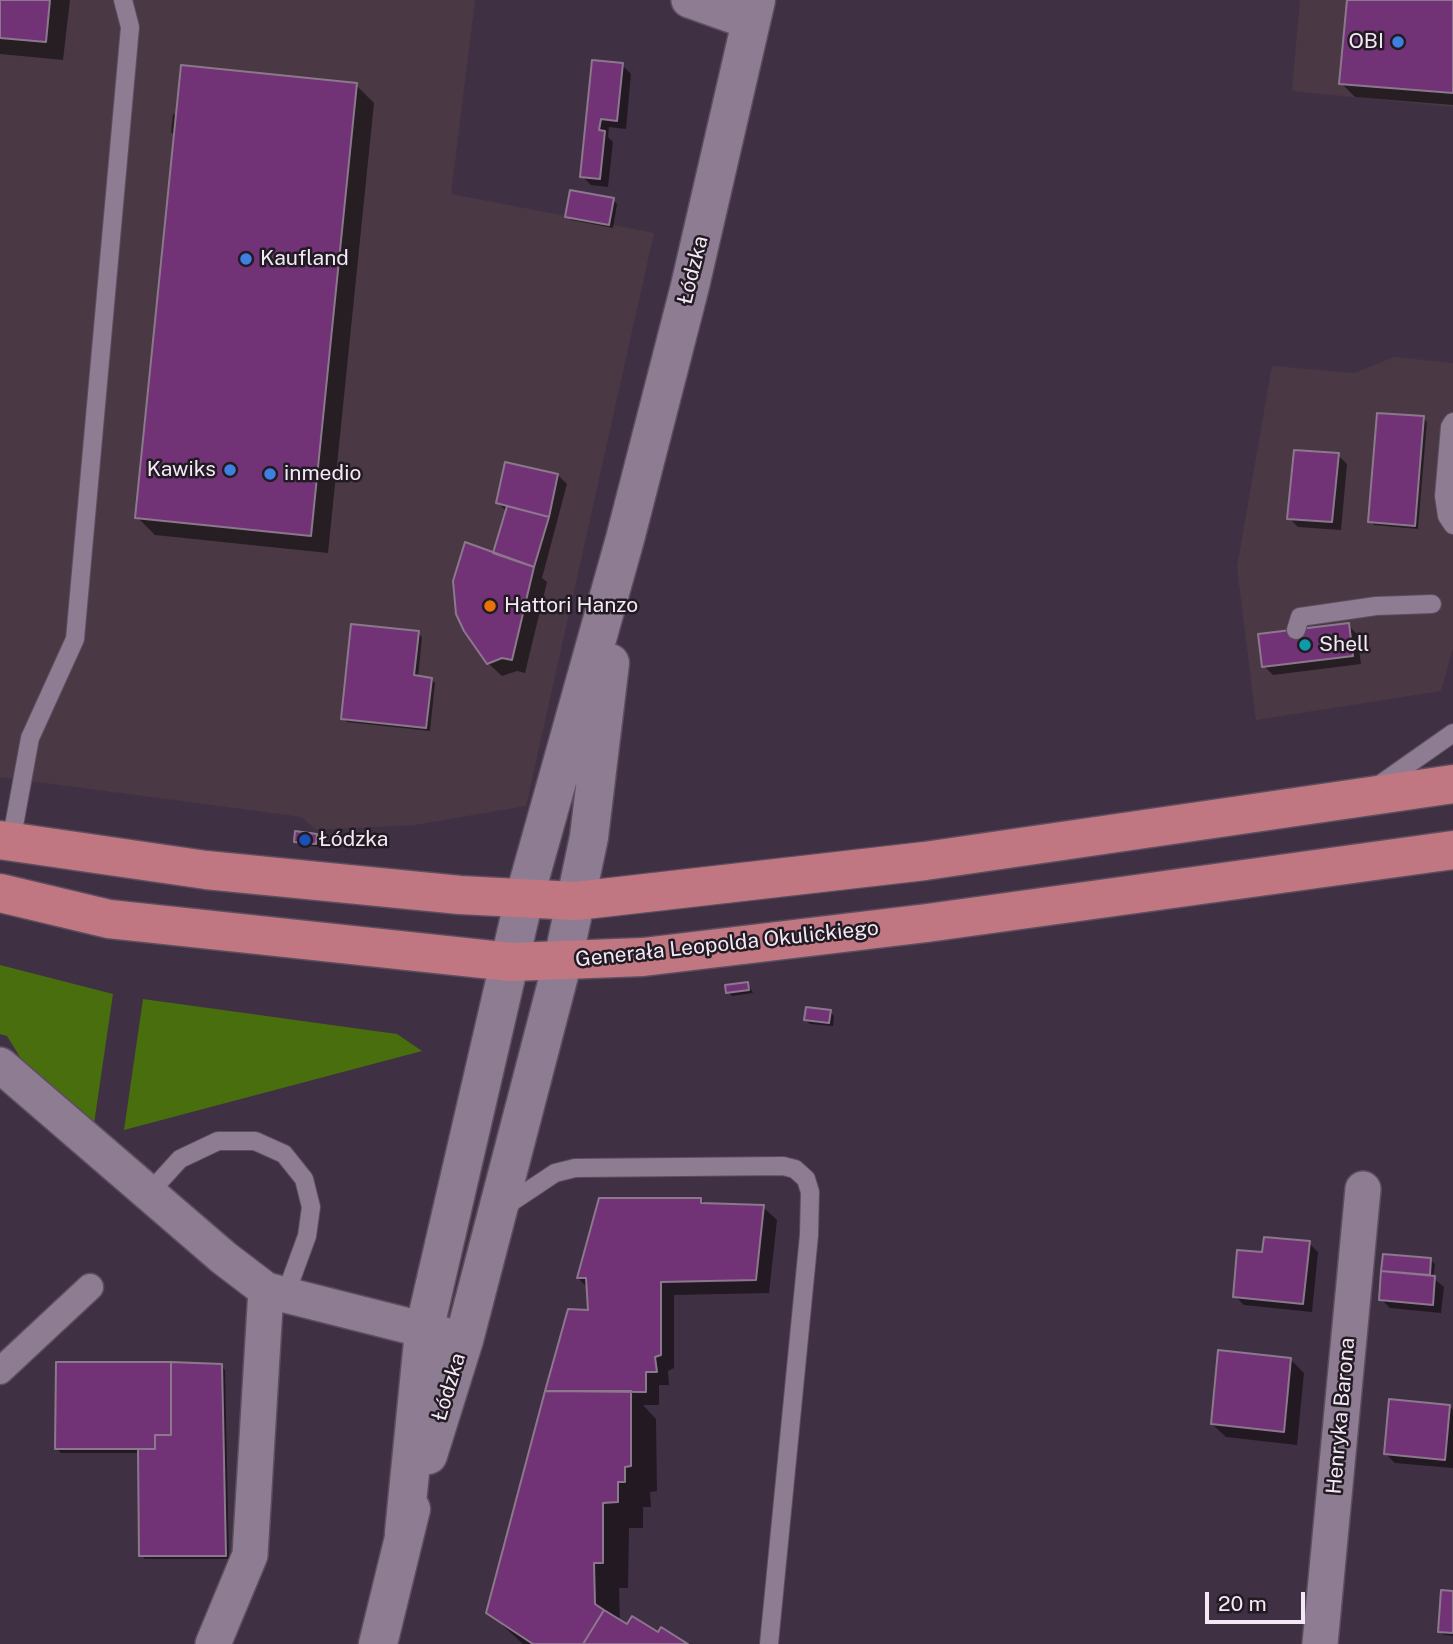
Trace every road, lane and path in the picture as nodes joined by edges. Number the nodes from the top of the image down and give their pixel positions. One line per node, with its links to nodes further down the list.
1 (123, 0): 12 (lane)
2 (690, 0): 3 (street)
3 (754, 11): 6 (street, Łódzka)
4 (1453, 422): 5 (lane)
5 (1453, 524)
6 (625, 539): 15 (street, Łódzka); 16 (street, Łódzka)
7 (1432, 604): 8 (lane)
8 (1296, 630)
9 (1453, 733): 11 (lane)
10 (1453, 784): 11 (main road)
11 (1364, 796): 16 (main road)
12 (5, 841): 15 (main road)
13 (1453, 850): 17 (main road, Generała Leopolda Okulickiego)
14 (0, 893): 18 (main road, Generała Leopolda Okulickiego)
15 (524, 899): 16 (main road); 18 (street, Łódzka)
16 (576, 901): 17 (street, Łódzka)
17 (564, 960): 18 (main road, Generała Leopolda Okulickiego); 22 (street, Łódzka)
18 (511, 962): 25 (street, Łódzka)
19 (0, 1065): 21 (street)
20 (1363, 1189): 32 (street, Henryka Barona)
21 (149, 1193): 24 (street); 24 (lane)
22 (498, 1211): 26 (street, Łódzka); 31 (lane)
23 (90, 1287): 27 (street)
24 (276, 1293): 25 (street); 30 (street)
25 (424, 1331): 26 (street); 28 (street, Łódzka)
26 (464, 1340): 28 (street, Łódzka)
27 (0, 1370)
28 (404, 1533): 29 (street, Łódzka)
29 (381, 1643)
30 (213, 1644)
31 (768, 1644)
32 (1320, 1644)

